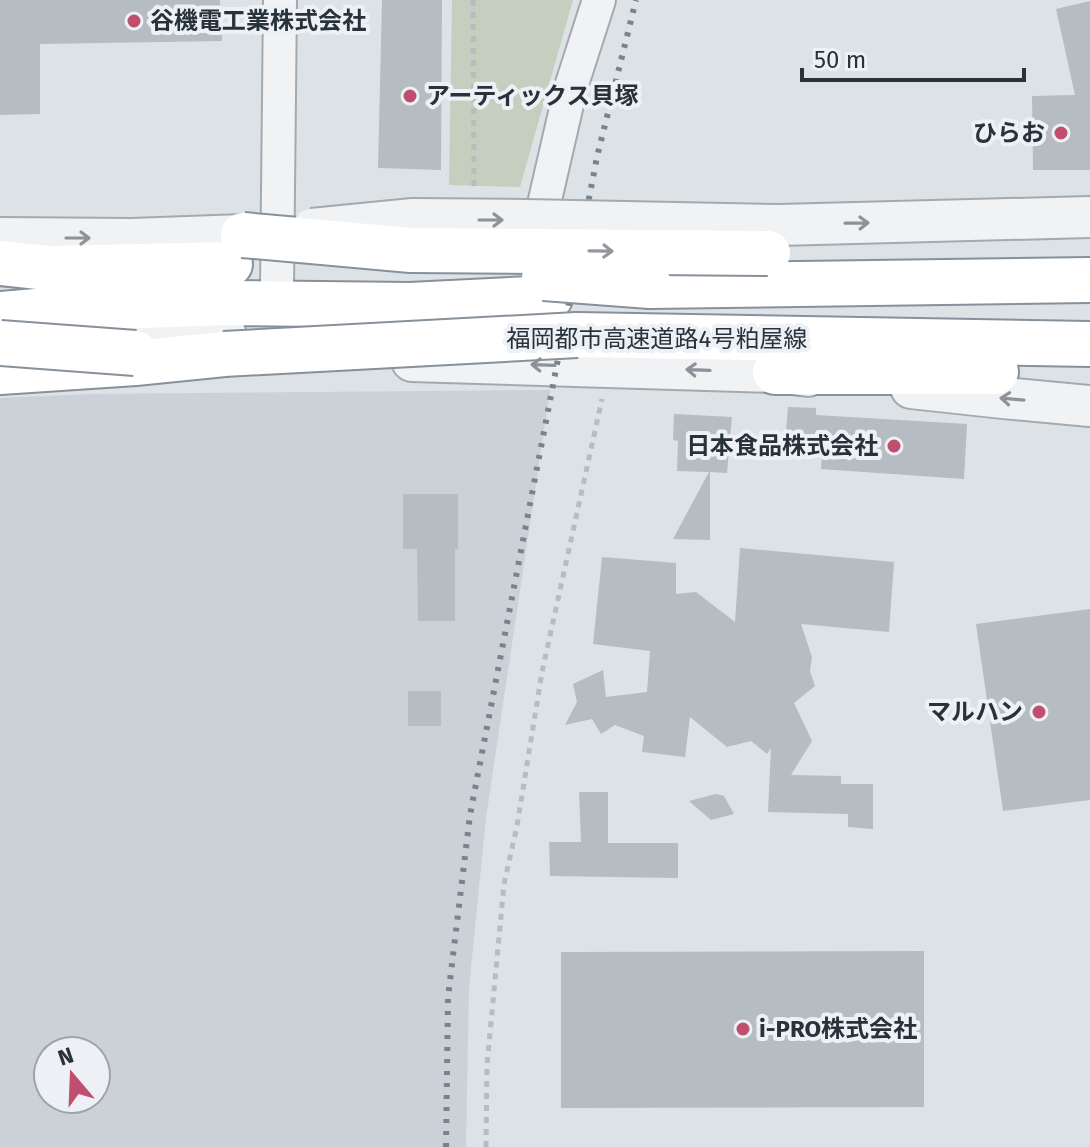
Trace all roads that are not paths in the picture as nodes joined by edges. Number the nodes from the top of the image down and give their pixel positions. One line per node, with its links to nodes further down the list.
1 (280, 0): 11 (street)
2 (599, 0): 12 (street)
3 (1090, 217): 4 (street, one-way to 3, bridge)
4 (243, 235): 5 (street, one-way to 4); 6 (highway, one-way to 6, bridge)
5 (0, 238)
6 (1090, 257)
7 (0, 263): 10 (highway, bridge)
8 (1090, 280): 10 (highway)
9 (0, 286): 11 (street)
10 (650, 286): 14 (highway, bridge)
11 (277, 288): 12 (street)
12 (524, 289): 13 (street)
13 (1090, 298)
14 (0, 314)
15 (1090, 336): 17 (street)
16 (103, 338): 17 (street); 18 (street); 21 (street)
17 (148, 338): 23 (street, one-way to 17)
18 (0, 341): 20 (highway, bridge)
19 (1090, 344): 20 (highway, 福岡都市高速道路4号粕屋線, bridge)
20 (224, 354): 22 (highway)
21 (0, 357)
22 (0, 372)
23 (775, 372): 24 (highway); 25 (street, one-way to 23)
24 (1090, 372)
25 (1090, 406)

